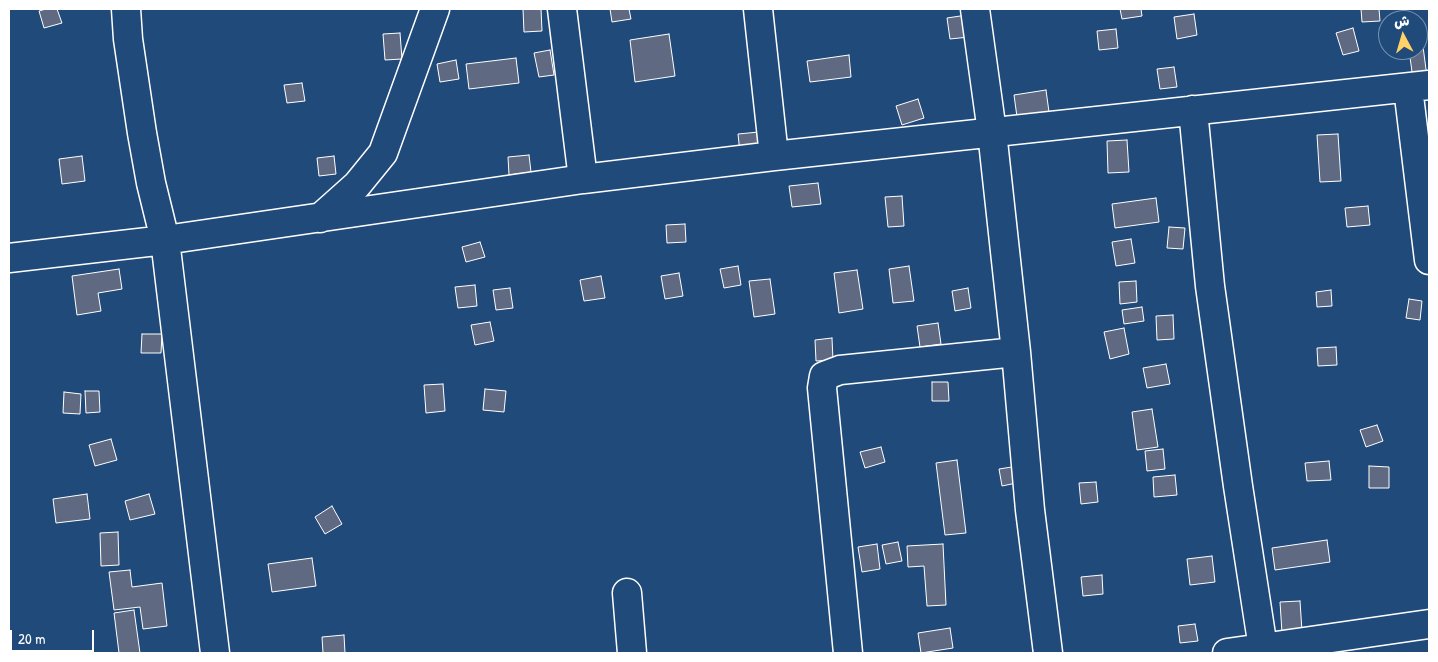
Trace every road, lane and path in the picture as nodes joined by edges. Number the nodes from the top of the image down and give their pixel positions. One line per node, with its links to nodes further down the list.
1 (126, 9): 12 (street)
2 (435, 9): 11 (street)
3 (562, 9): 10 (street)
4 (758, 9): 9 (street)
5 (975, 9): 8 (street)
6 (1419, 86): 7 (street); 14 (street)
7 (1193, 110): 8 (street); 18 (street)
8 (992, 132): 9 (street); 15 (street)
9 (774, 156): 10 (street)
10 (582, 179): 11 (street)
11 (320, 218): 12 (street)
12 (165, 240): 13 (street); 19 (street)
13 (9, 258)
14 (1429, 260)
15 (1016, 352): 21 (street); 22 (street)
16 (627, 593): 20 (street)
17 (1429, 624): 18 (street)
18 (1263, 648): 23 (street)
19 (215, 653)
20 (632, 653)
21 (848, 653)
22 (1048, 653)
23 (1227, 653)

